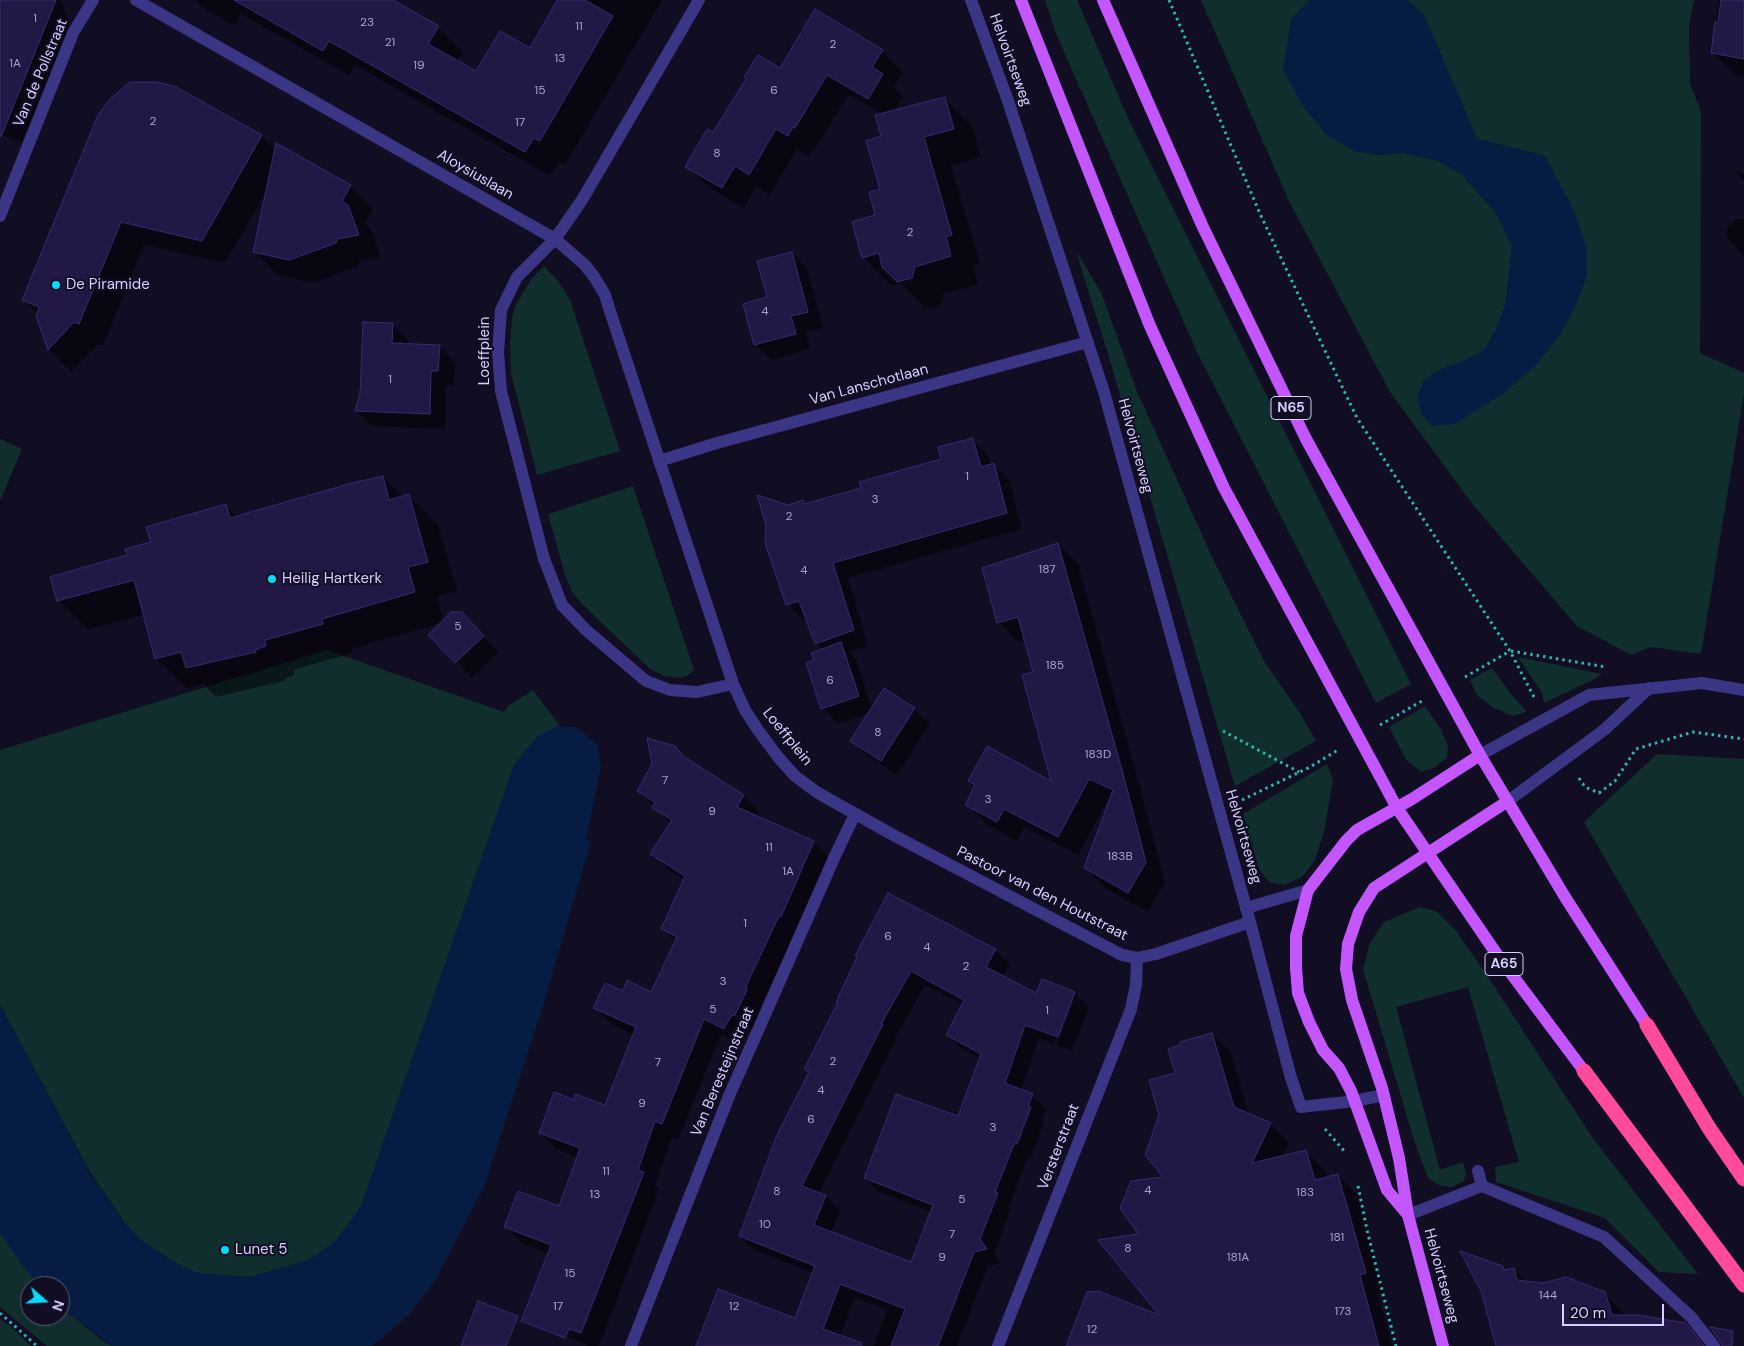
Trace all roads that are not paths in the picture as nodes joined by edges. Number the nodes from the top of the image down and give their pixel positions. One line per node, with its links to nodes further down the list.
1 (93, 0): 7 (street, Van de Pollstraat)
2 (136, 0): 8 (street, Aloysiuslaan)
3 (699, 0): 8 (street)
4 (971, 0): 9 (street, Helvoirtseweg)
5 (1021, 0): 16 (main road, Helvoirtseweg)
6 (1103, 0): 14 (main road, N65)
7 (0, 216)
8 (555, 239): 10 (street, Loeffplein); 11 (street, Loeffplein)
9 (1088, 342): 10 (street, Van Lanschotlaan); 20 (street, Helvoirtseweg)
10 (659, 461): 11 (street, Loeffplein)
11 (733, 684): 17 (street, Loeffplein)
12 (1649, 688): 13 (street); 14 (street); 15 (street)
13 (1744, 690)
14 (1480, 755): 15 (main road, N65); 16 (main road, Helvoirtseweg)
15 (1508, 801): 18 (main road, Helvoirtseweg); 23 (main road)
16 (1397, 808): 18 (main road, Helvoirtseweg); 19 (main road, Helvoirtseweg)
17 (855, 814): 22 (street, Pastoor van den Houtstraat); 32 (street, Van Beresteijnstraat)
18 (1429, 853): 24 (main road, A65); 25 (main road, Helvoirtseweg)
19 (1308, 890): 20 (street, Helvoirtseweg); 26 (main road, Helvoirtseweg)
20 (1246, 908): 21 (street, Helvoirtseweg)
21 (1250, 922): 22 (street, Pastoor van den Houtstraat); 26 (street, Helvoirtseweg)
22 (1137, 958): 33 (street, Versterstraat)
23 (1646, 1025): 28 (highway)
24 (1584, 1071): 31 (highway, A65)
25 (1384, 1095): 26 (street); 30 (main road, Helvoirtseweg)
26 (1355, 1101): 30 (main road, Helvoirtseweg)
27 (1478, 1171): 29 (street)
28 (1744, 1179)
29 (1482, 1186): 30 (street); 35 (street)
30 (1408, 1215): 34 (main road, Helvoirtseweg)
31 (1744, 1285)
32 (631, 1346)
33 (998, 1346)
34 (1443, 1346)
35 (1714, 1346)

